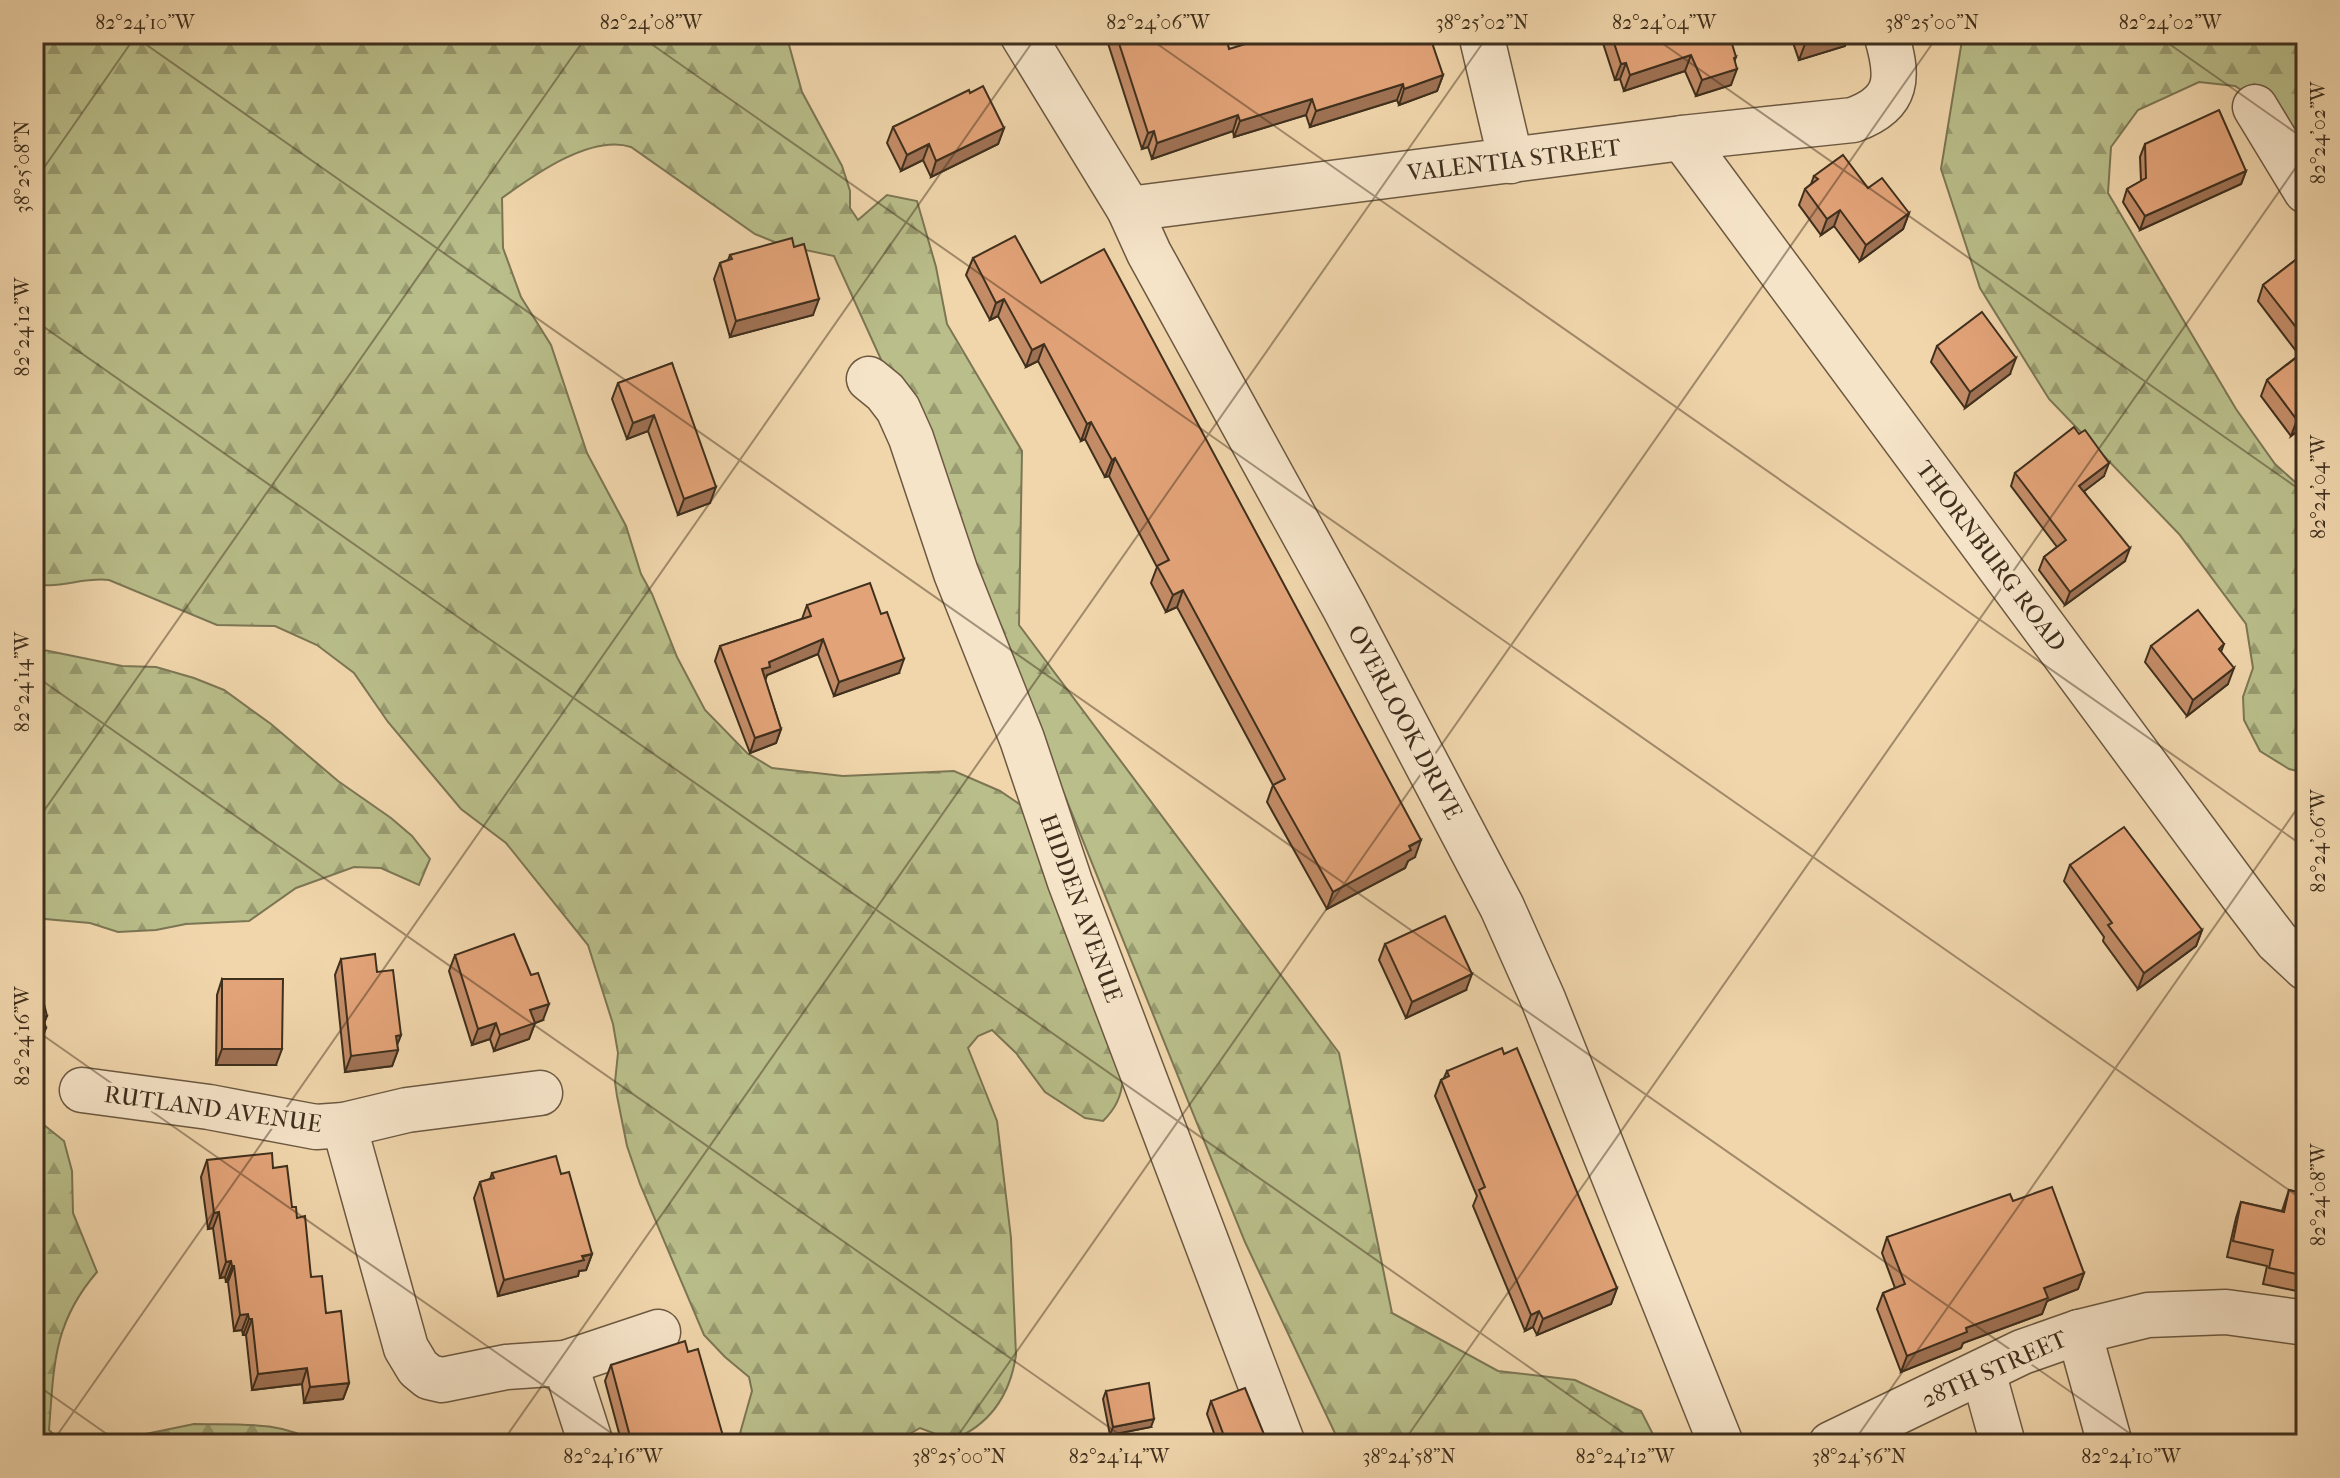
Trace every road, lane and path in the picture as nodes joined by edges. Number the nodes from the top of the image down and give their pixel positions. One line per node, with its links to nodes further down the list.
1 (1022, 34): 8 (street, OVERLOOK DRIVE)
2 (1481, 34): 6 (street)
3 (1886, 34): 5 (street, VALENTIA STREET)
4 (2255, 107): 7 (street)
5 (1682, 138): 6 (street, VALENTIA STREET); 10 (street, THORNBURG ROAD)
6 (1511, 161): 8 (street, VALENTIA STREET)
7 (2306, 191)
8 (1129, 209): 21 (street, OVERLOOK DRIVE)
9 (869, 379): 20 (street, HIDDEN AVENUE)
10 (2306, 968)
11 (82, 1090): 13 (street, RUTLAND AVENUE)
12 (540, 1093): 13 (street, RUTLAND AVENUE)
13 (344, 1125): 17 (street, RUTLAND AVENUE)
14 (2306, 1323): 16 (street, 28TH STREET)
15 (658, 1332): 17 (street, RUTLAND AVENUE)
16 (2079, 1332): 18 (street, 28TH STREET); 24 (street)
17 (565, 1363): 19 (street)
18 (1983, 1372): 22 (street, 28TH STREET); 23 (street)
19 (591, 1444)
20 (1283, 1444)
21 (1721, 1444)
22 (1831, 1444)
23 (2003, 1444)
24 (2110, 1444)

